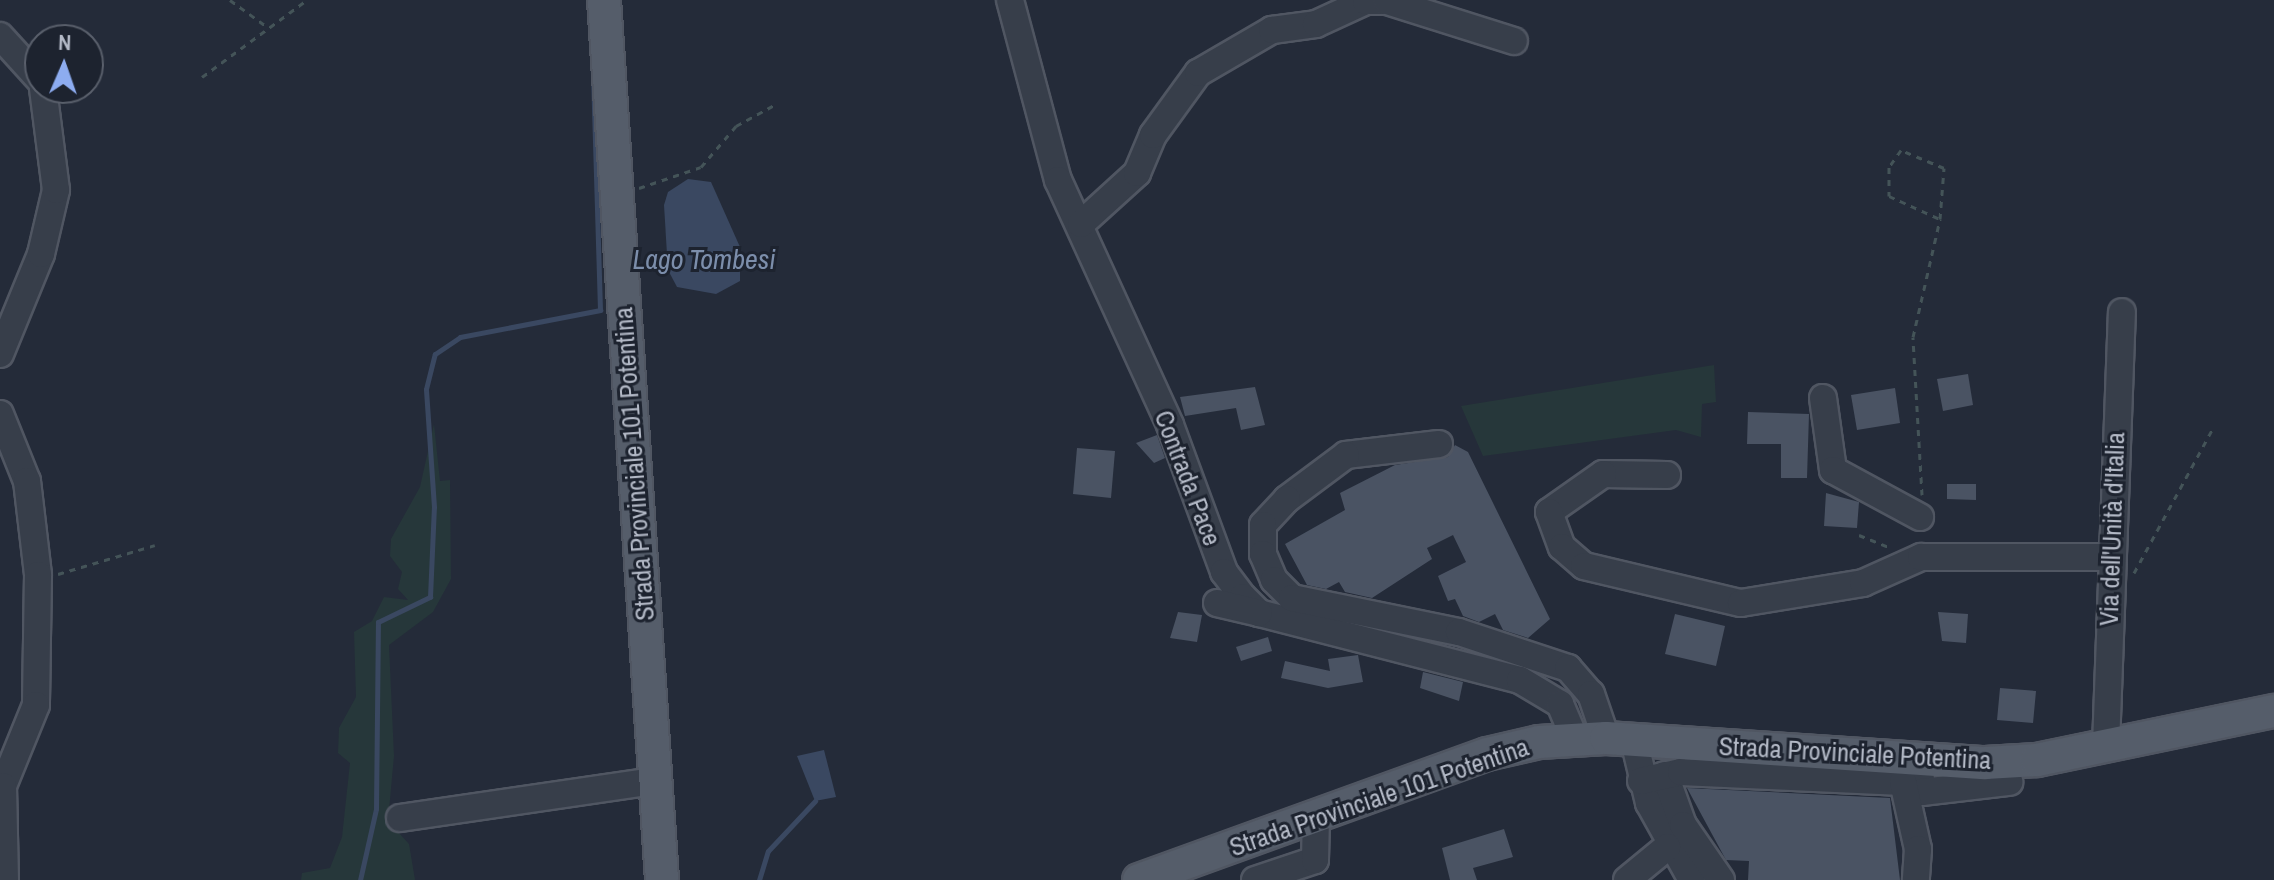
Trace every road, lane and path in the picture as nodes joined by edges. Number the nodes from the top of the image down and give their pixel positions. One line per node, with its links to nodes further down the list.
1 (230, 0): 5 (path)
2 (307, 0): 5 (path)
3 (604, 0): 12 (main road, Strada Provinciale 101 Potentina)
4 (1010, 0): 14 (street, Contrada Pace)
5 (266, 26): 9 (path)
6 (0, 36): 8 (street)
7 (1514, 41): 14 (street)
8 (24, 62)
9 (202, 77)
10 (45, 104): 16 (street)
11 (776, 104): 12 (path)
12 (616, 192): 34 (main road, Strada Provinciale 101 Potentina)
13 (1940, 219): 13 (path); 22 (path)
14 (1081, 224): 28 (street, Contrada Pace)
15 (2122, 312): 24 (street, Via dell'Unità d'Italia)
16 (0, 354)
17 (1823, 398): 22 (street)
18 (0, 414): 25 (street)
19 (2212, 430): 26 (path)
20 (1439, 444): 30 (street)
21 (1667, 475): 24 (street)
22 (1920, 517)
23 (155, 545): 25 (path)
24 (2109, 557): 26 (street, Via dell'Unità d'Italia)
25 (38, 575): 39 (street)
26 (2109, 586): 31 (street, Via dell'Unità d'Italia)
27 (1217, 603): 28 (street)
28 (1259, 613): 30 (street)
29 (2274, 711): 31 (main road, Strada Provinciale Potentina)
30 (1605, 739): 32 (main road, Strada Provinciale Potentina); 33 (street); 36 (main road, Strada Provinciale 101 Potentina)
31 (2106, 746): 32 (main road, Strada Provinciale Potentina)
32 (1919, 761): 35 (street)
33 (1653, 778): 38 (street); 45 (street); 46 (street)
34 (655, 781): 37 (street); 40 (main road, Strada Provinciale 101 Potentina)
35 (2009, 782)
36 (1316, 816): 41 (main road, Strada Provinciale 101 Potentina); 42 (street)
37 (400, 818)
38 (1667, 847): 43 (street); 44 (street)
39 (5, 880)
40 (662, 880)
41 (1139, 880)
42 (1255, 880)
43 (1627, 880)
44 (1692, 880)
45 (1721, 880)
46 (1916, 880)

